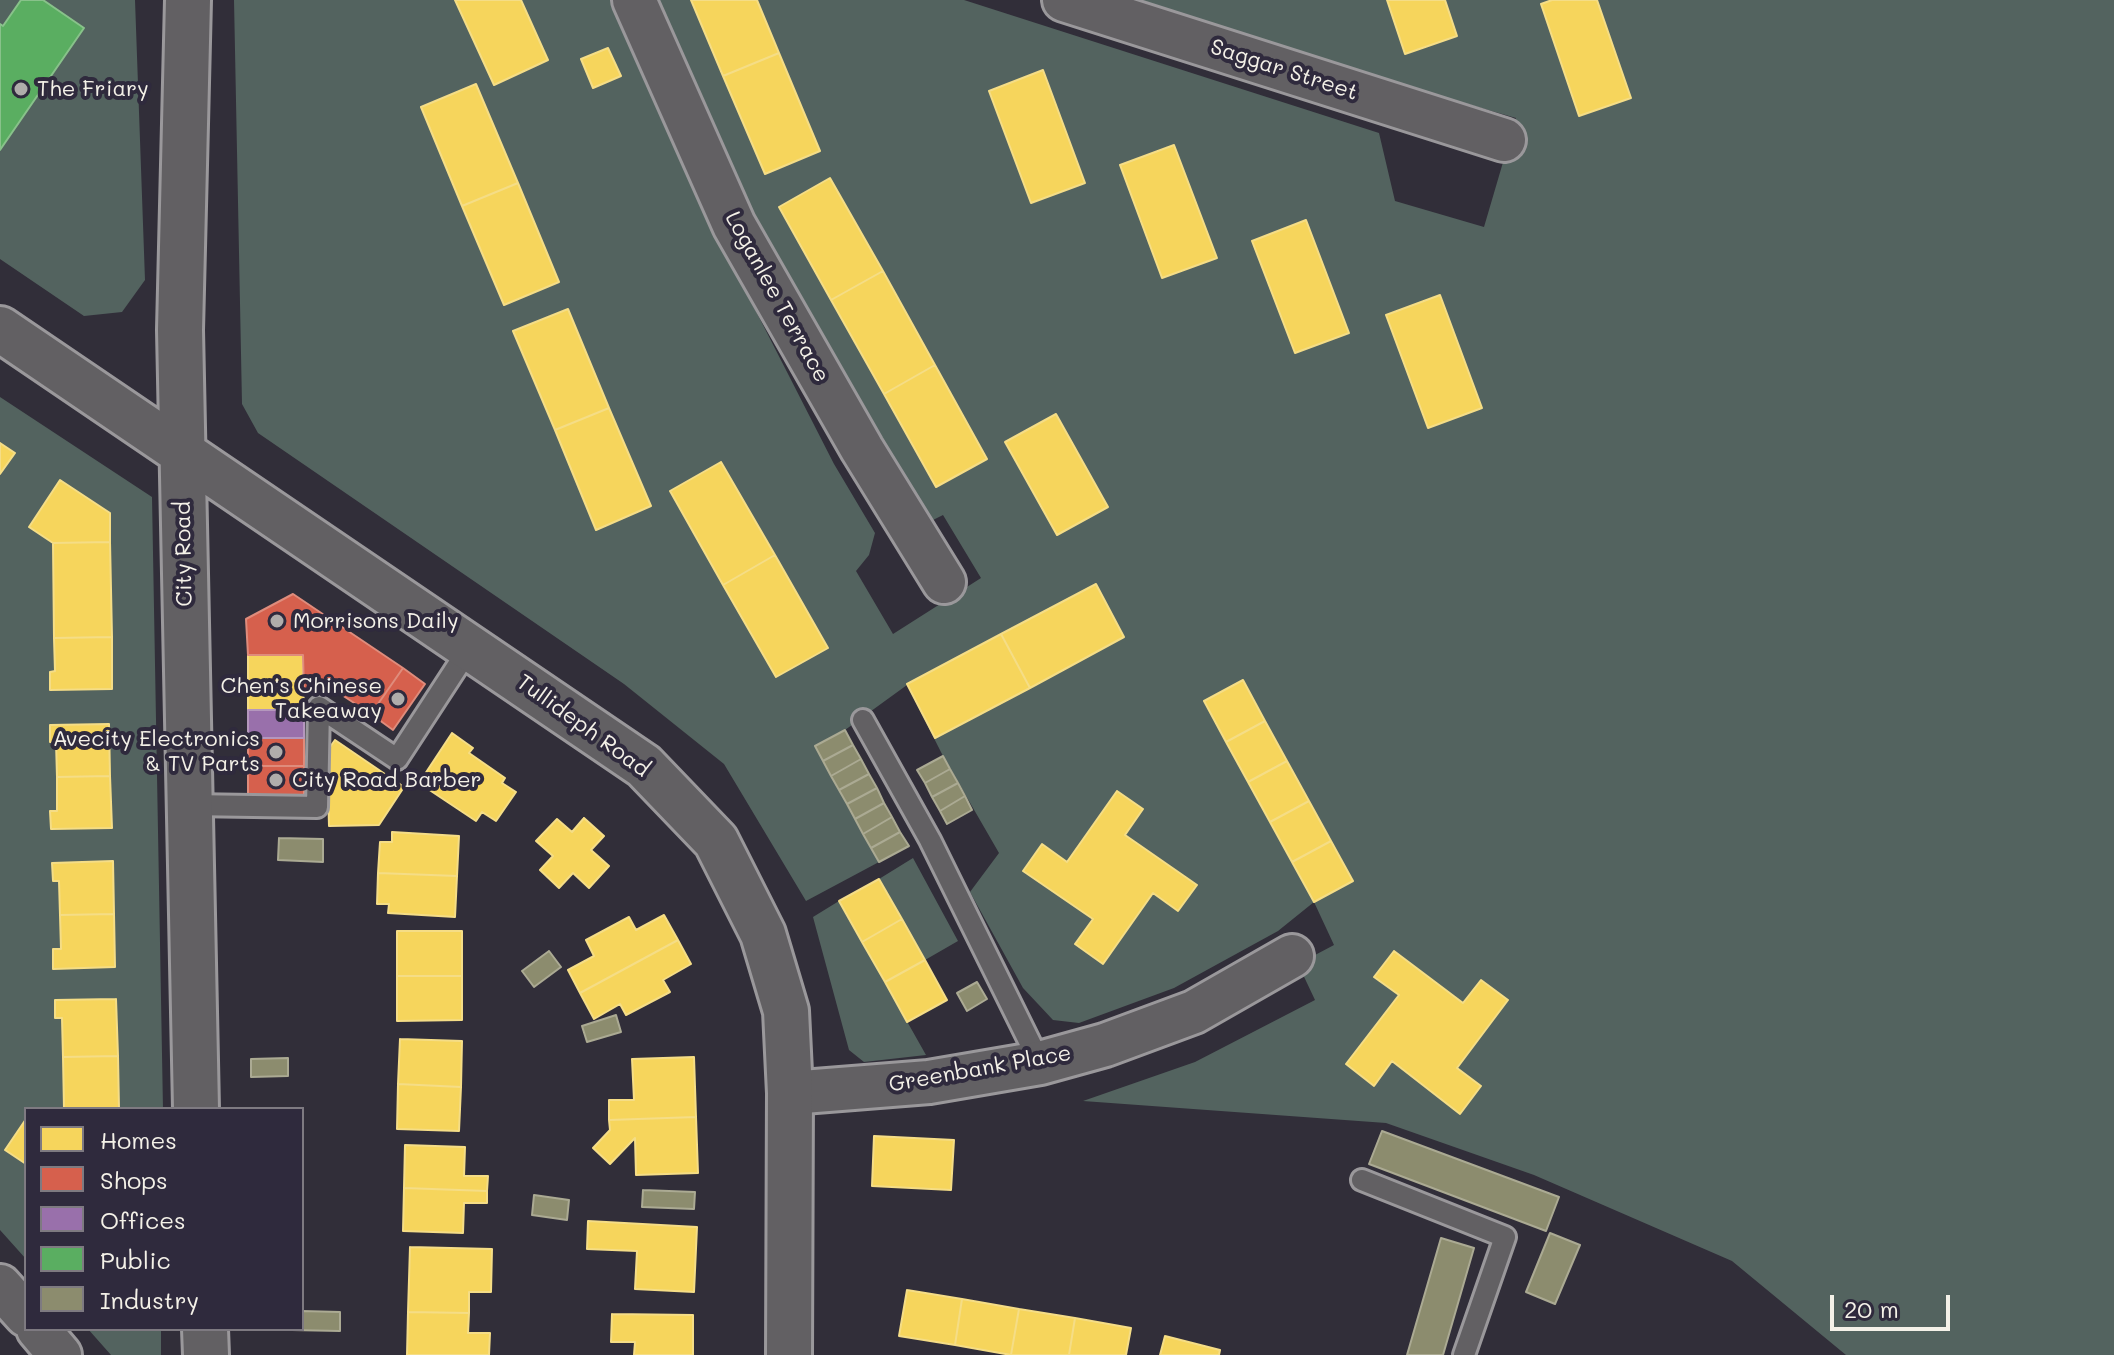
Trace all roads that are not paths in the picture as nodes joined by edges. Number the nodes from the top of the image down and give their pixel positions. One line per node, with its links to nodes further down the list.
1 (188, 0): 6 (street, City Road)
2 (634, 0): 7 (street, Loganlee Terrace)
3 (1064, 0): 4 (street, Saggar Street)
4 (1504, 140)
5 (0, 329): 6 (street, Tullideph Road)
6 (182, 451): 8 (street, Tullideph Road); 10 (street, City Road)
7 (944, 582)
8 (470, 647): 10 (lane); 13 (street, Tullideph Road)
9 (863, 720): 12 (lane)
10 (190, 805): 14 (street, City Road)
11 (1292, 956): 12 (street, Greenbank Place)
12 (1040, 1063): 13 (street, Greenbank Place)
13 (790, 1093): 22 (street, Tullideph Road)
14 (196, 1107)
15 (1362, 1180): 23 (lane)
16 (0, 1286): 17 (street)
17 (24, 1313)
18 (40, 1331): 20 (street)
19 (205, 1331): 21 (street)
20 (60, 1355)
21 (206, 1355)
22 (789, 1355)
23 (1464, 1355)

